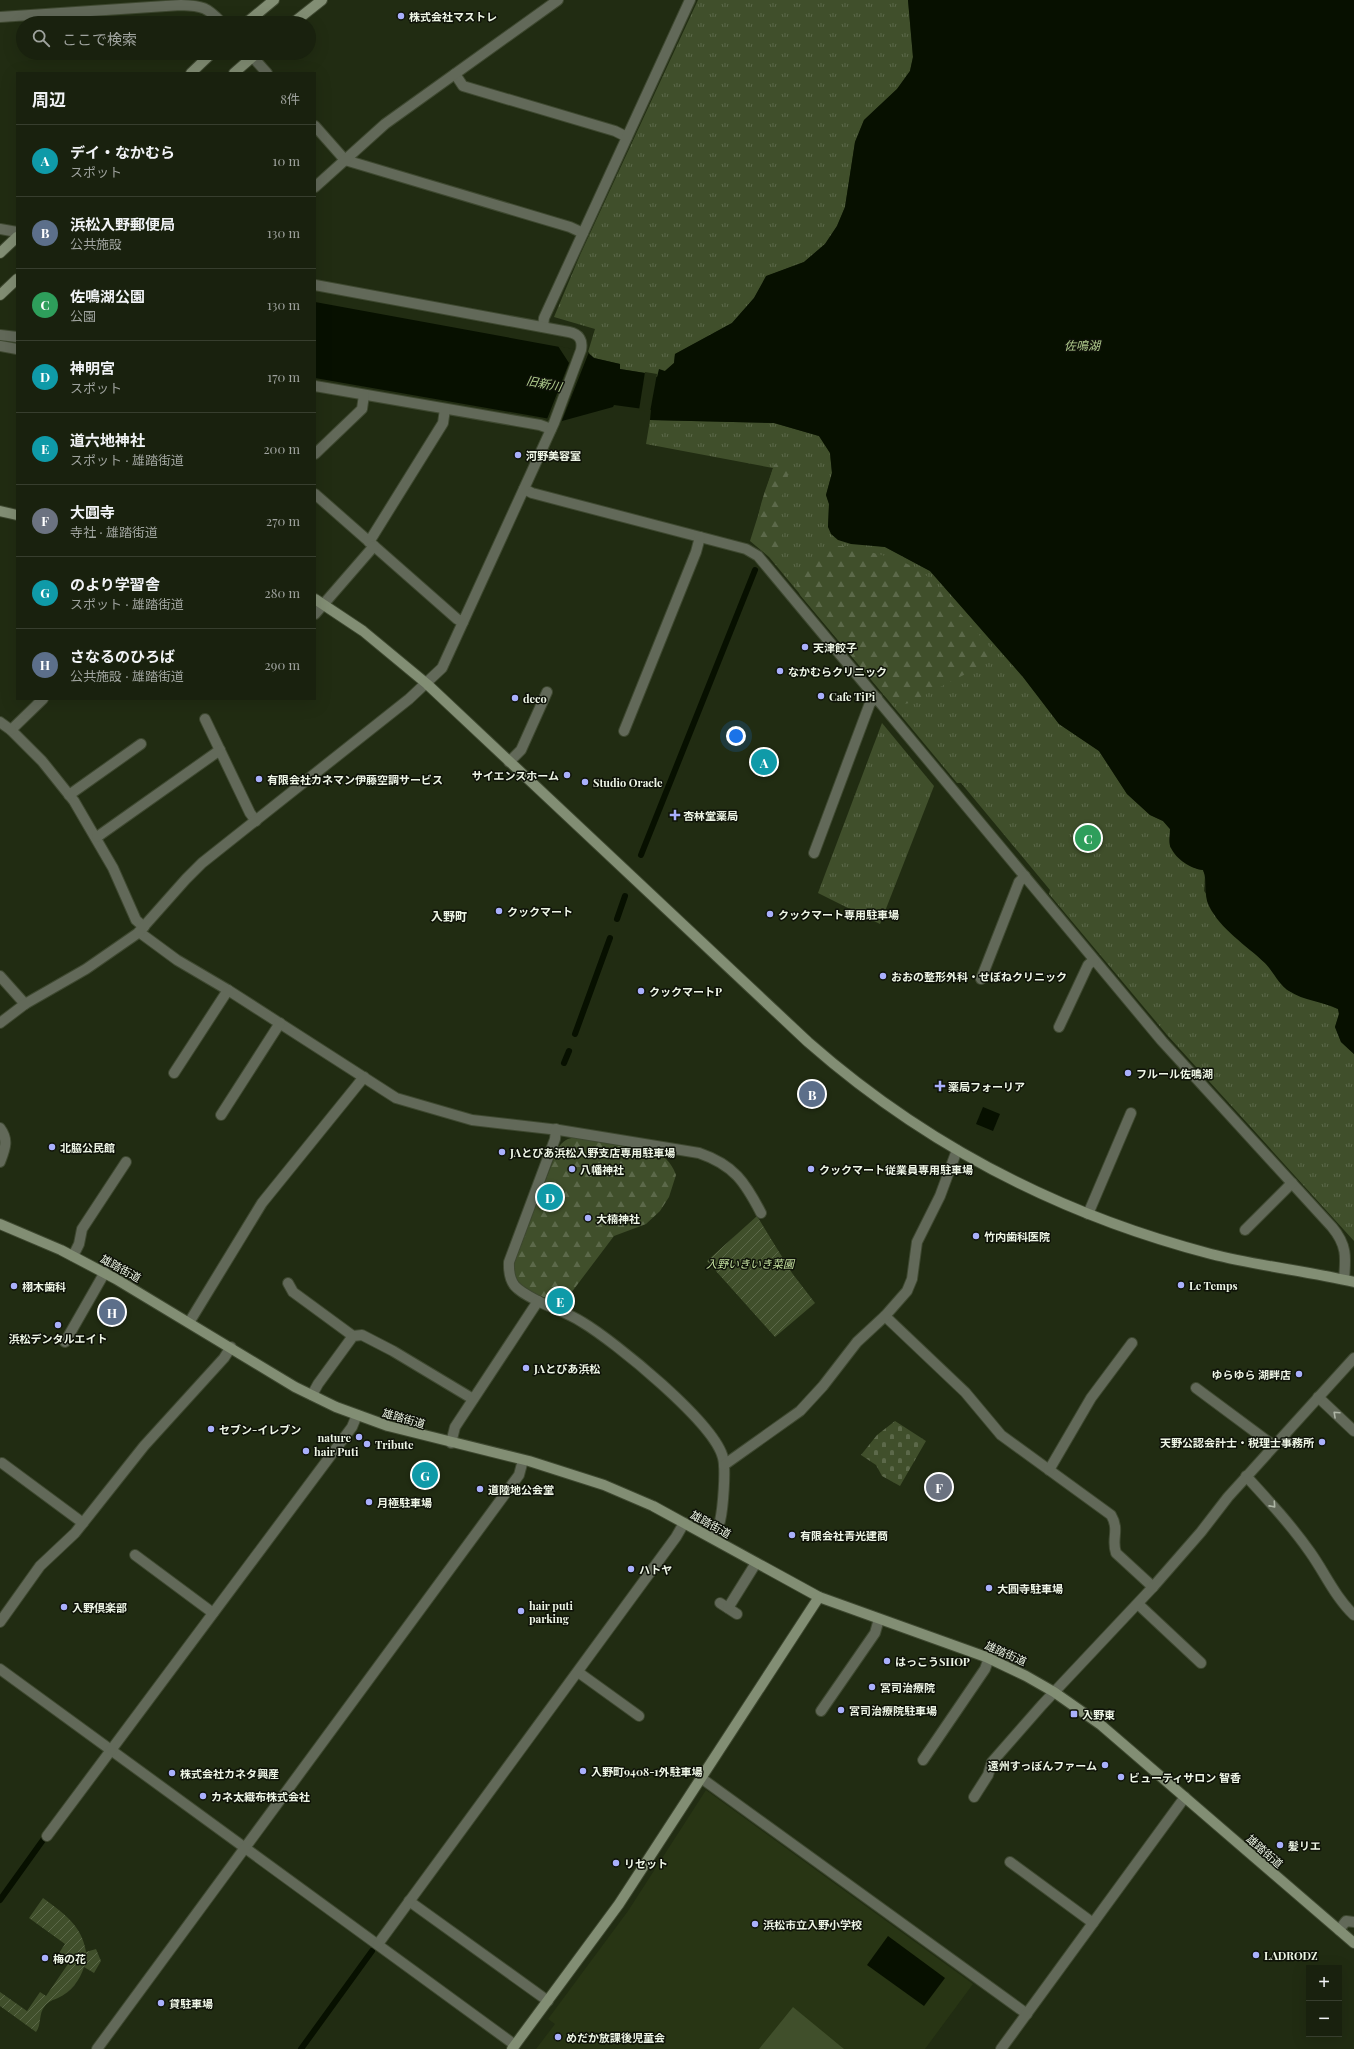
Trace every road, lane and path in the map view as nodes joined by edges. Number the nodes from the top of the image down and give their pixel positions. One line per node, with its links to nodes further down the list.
1 (274, 0): 8 (street)
2 (322, 0): 9 (street)
3 (558, 0): 17 (street)
4 (690, 0): 19 (street)
5 (16, 16): 10 (street)
6 (18, 16): 7 (street)
7 (215, 16)
8 (255, 16)
9 (302, 16)
10 (0, 17)
11 (205, 60): 14 (street)
12 (247, 60): 15 (street)
13 (257, 60): 16 (street)
14 (192, 72)
15 (235, 72)
16 (266, 72)
17 (455, 74): 19 (street); 20 (street)
18 (316, 127): 20 (street)
19 (628, 137): 23 (street)
20 (345, 160): 21 (street); 23 (street)
21 (316, 186)
22 (0, 229): 24 (street)
23 (584, 233): 29 (street)
24 (16, 236): 25 (street)
25 (0, 252)
26 (16, 280): 28 (street)
27 (316, 285): 29 (street)
28 (0, 295)
29 (543, 327): 37 (street)
30 (0, 335): 31 (street)
31 (16, 337)
32 (0, 346): 33 (street)
33 (16, 349)
34 (316, 386): 35 (street)
35 (364, 395): 36 (street); 38 (street)
36 (445, 409): 37 (street); 44 (street)
37 (552, 426): 39 (street)
38 (316, 453)
39 (524, 489): 43 (street); 46 (street)
40 (316, 495): 44 (street)
41 (0, 511): 42 (street)
42 (16, 515)
43 (700, 537): 49 (street); 54 (street)
44 (372, 544): 45 (street); 46 (street)
45 (319, 602): 47 (street)
46 (463, 622): 47 (street)
47 (426, 683): 57 (street); 59 (street)
48 (547, 692): 57 (street)
49 (877, 698): 61 (street); 62 (street)
50 (42, 700): 53 (street)
51 (205, 719): 56 (street)
52 (0, 722): 53 (street)
53 (11, 730): 58 (street)
54 (624, 731)
55 (140, 744): 58 (street)
56 (220, 750): 59 (street); 60 (street)
57 (509, 762): 78 (street)
58 (69, 795): 60 (street)
59 (256, 821): 63 (street)
60 (97, 838): 63 (street)
61 (814, 853)
62 (1025, 876): 64 (street); 66 (street)
63 (141, 929): 67 (street); 68 (street)
64 (1094, 960): 71 (street); 81 (street)
65 (0, 976): 68 (street)
66 (980, 978)
67 (228, 990): 69 (street); 72 (street)
68 (25, 1004): 70 (street)
69 (280, 1023): 73 (street); 75 (street)
70 (0, 1024)
71 (1059, 1027)
72 (174, 1073)
73 (364, 1077): 77 (street); 92 (street)
74 (1131, 1114): 83 (street)
75 (221, 1115)
76 (0, 1128): 79 (street)
77 (556, 1129): 82 (street); 90 (street)
78 (957, 1150): 83 (street); 91 (street)
79 (0, 1162)
80 (126, 1162): 86 (street)
81 (1292, 1183): 85 (street); 88 (street)
82 (761, 1213)
83 (1088, 1214): 88 (street)
84 (0, 1224): 86 (street, 雄踏街道)
85 (1244, 1230)
86 (74, 1256): 87 (street, 雄踏街道)
87 (105, 1272): 92 (street, 雄踏街道); 94 (street)
88 (1349, 1280)
89 (288, 1283): 93 (street)
90 (538, 1301): 101 (street); 108 (street)
91 (885, 1316): 108 (street); 109 (street)
92 (190, 1322): 96 (street, 雄踏街道)
93 (353, 1336): 99 (street); 101 (street)
94 (65, 1342)
95 (1132, 1343): 109 (street)
96 (231, 1347): 99 (street, 雄踏街道); 111 (street)
97 (1354, 1358): 100 (street)
98 (1196, 1388): 105 (street)
99 (312, 1395): 102 (street, 雄踏街道)
100 (1318, 1397): 103 (street, one-way to 100); 105 (street)
101 (473, 1399): 104 (street)
102 (357, 1415): 104 (street, 雄踏街道); 120 (street)
103 (1354, 1431)
104 (451, 1443): 106 (street, 雄踏街道)
105 (1274, 1446): 110 (street)
106 (523, 1460): 112 (street, 雄踏街道); 137 (street)
107 (2, 1463): 111 (street)
108 (724, 1465): 113 (street)
109 (1048, 1470): 116 (street)
110 (1246, 1476): 116 (street); 121 (street, one-way to 121)
111 (83, 1523): 123 (street)
112 (684, 1523): 113 (street, 雄踏街道); 127 (street)
113 (711, 1538): 115 (street, 雄踏街道)
114 (135, 1555): 120 (street)
115 (756, 1563): 117 (street, 雄踏街道); 119 (street)
116 (1153, 1587): 118 (street)
117 (819, 1597): 122 (street, 雄踏街道); 133 (street)
118 (1138, 1604): 125 (street); 128 (street)
119 (728, 1608)
120 (213, 1613): 131 (street)
121 (1354, 1615)
122 (879, 1619): 124 (street, 雄踏街道); 129 (street)
123 (0, 1622)
124 (989, 1658): 128 (street, 雄踏街道); 132 (street)
125 (1201, 1662)
126 (0, 1669): 131 (street)
127 (578, 1672): 130 (street); 139 (street)
128 (1054, 1692): 134 (street); 135 (street, 雄踏街道)
129 (821, 1711)
130 (639, 1716)
131 (111, 1750): 136 (street); 137 (street)
132 (923, 1760)
133 (701, 1778): 145 (street); 146 (street)
134 (974, 1797)
135 (1185, 1797): 141 (street); 142 (street, 雄踏街道)
136 (48, 1836)
137 (245, 1848): 144 (street); 148 (street)
138 (1010, 1862): 141 (street)
139 (409, 1901): 144 (street); 145 (street)
140 (1354, 1922): 142 (street)
141 (1093, 1923): 146 (street)
142 (1339, 1930): 143 (street, 雄踏街道)
143 (1354, 1943)
144 (378, 1944): 147 (street)
145 (548, 2001): 147 (street)
146 (1027, 2014): 149 (street)
147 (513, 2047)
148 (97, 2049)
149 (1001, 2049)

